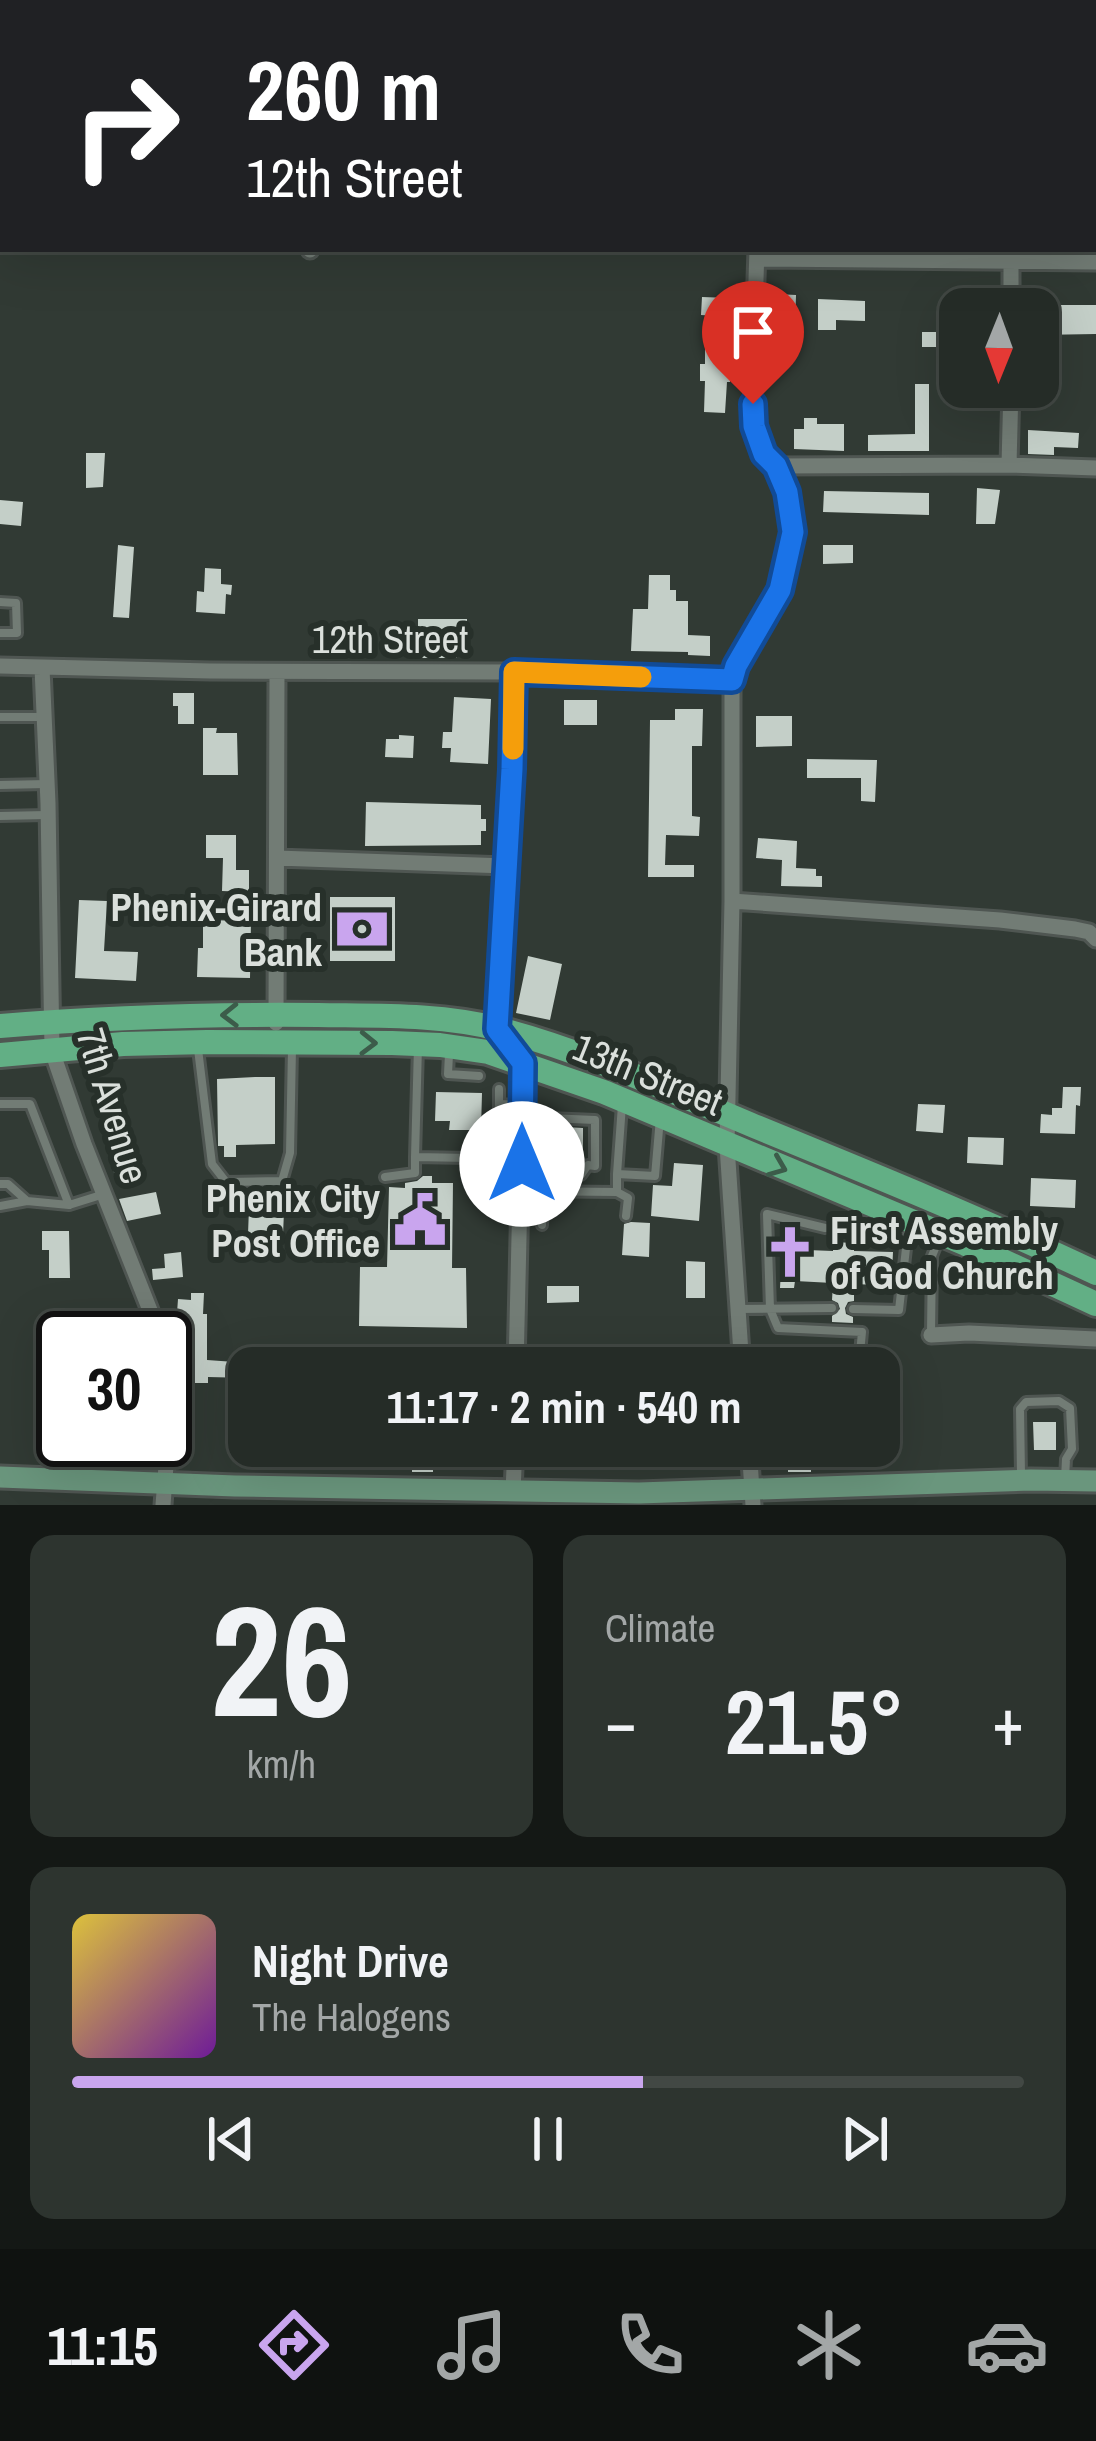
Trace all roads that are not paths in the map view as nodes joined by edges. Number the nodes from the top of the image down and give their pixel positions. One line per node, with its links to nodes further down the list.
1 (757, 254): 2 (street); 7 (street)
2 (1011, 256): 3 (street); 4 (street)
3 (1096, 262)
4 (1011, 288)
5 (1010, 408): 6 (street)
6 (1009, 465): 7 (street); 8 (street)
7 (776, 466): 15 (street)
8 (1096, 467)
9 (0, 602): 10 (lane)
10 (0, 633)
11 (0, 666): 12 (street, 12th Street)
12 (42, 668): 13 (street, 12th Street); 17 (street, 7th Avenue)
13 (277, 672): 14 (street, 12th Street); 22 (street)
14 (514, 672): 15 (street, 12th Street); 23 (street)
15 (732, 680): 24 (street)
16 (0, 717): 17 (lane)
17 (44, 718): 18 (street, 7th Avenue)
18 (47, 784): 19 (lane); 20 (street, 7th Avenue)
19 (0, 785)
20 (48, 815): 21 (lane); 27 (street, 7th Avenue)
21 (0, 816)
22 (277, 858): 23 (street); 26 (street)
23 (506, 866): 29 (street)
24 (733, 902): 25 (street); 44 (street)
25 (1096, 939)
26 (276, 1015): 27 (main road, 13th Street, one-way to 27); 29 (main road, 13th Street); 31 (street)
27 (52, 1021): 28 (main road, 13th Street); 34 (street, 7th Avenue)
28 (0, 1025)
29 (497, 1029): 36 (street); 44 (main road, 13th Street)
30 (197, 1042): 31 (main road, 13th Street); 31 (lane); 34 (main road, 13th Street)
31 (284, 1042): 32 (main road, 13th Street, one-way to 32)
32 (418, 1044): 33 (main road, 13th Street); 49 (lane)
33 (449, 1046): 36 (main road, 13th Street); 37 (lane)
34 (52, 1052): 35 (main road, 13th Street); 57 (street, 7th Avenue)
35 (0, 1055)
36 (523, 1063): 39 (main road, 13th Street); 43 (street)
37 (479, 1076)
38 (499, 1089): 42 (lane)
39 (597, 1090): 40 (main road, 13th Street); 46 (lane)
40 (622, 1100): 45 (main road, 13th Street); 51 (lane)
41 (0, 1104): 59 (lane)
42 (499, 1104): 43 (lane); 47 (lane)
43 (523, 1111): 46 (lane); 50 (street)
44 (728, 1115): 48 (street); 66 (main road, 13th Street)
45 (660, 1117): 48 (main road, 13th Street); 51 (lane)
46 (595, 1120): 50 (lane)
47 (499, 1132)
48 (727, 1145): 62 (main road, 13th Street, one-way to 62); 69 (street)
49 (415, 1157): 50 (lane); 52 (lane)
50 (522, 1162): 54 (street)
51 (617, 1174): 56 (lane)
52 (385, 1177)
53 (0, 1184): 58 (lane)
54 (521, 1191): 55 (lane); 77 (street)
55 (542, 1191): 56 (lane); 63 (lane)
56 (617, 1192): 61 (lane)
57 (104, 1194): 59 (lane); 73 (street, 7th Avenue)
58 (27, 1201): 59 (lane); 60 (lane)
59 (69, 1205)
60 (0, 1207)
61 (626, 1216)
62 (909, 1221): 65 (main road, 13th Street); 72 (lane)
63 (542, 1225)
64 (825, 1228): 71 (lane)
65 (940, 1234): 67 (main road, 13th Street); 75 (lane)
66 (1096, 1273)
67 (1096, 1304)
68 (832, 1308): 71 (lane)
69 (737, 1309): 71 (lane); 78 (street)
70 (853, 1309): 72 (lane)
71 (770, 1310): 74 (lane)
72 (879, 1310): 74 (lane)
73 (150, 1311)
74 (862, 1332): 79 (lane)
75 (932, 1334): 76 (street)
76 (1096, 1339)
77 (517, 1347)
78 (740, 1347)
79 (861, 1347)
80 (514, 1467): 86 (street)
81 (750, 1467): 92 (street)
82 (0, 1477): 87 (street)
83 (1021, 1480): 84 (street); 84 (lane); 90 (street)
84 (1065, 1480): 85 (street)
85 (1096, 1481)
86 (513, 1491): 91 (street); 92 (street)
87 (165, 1494): 88 (street)
88 (234, 1495): 91 (street)
89 (848, 1496): 90 (street); 92 (street)
90 (882, 1496)
91 (438, 1497)
92 (753, 1497)

